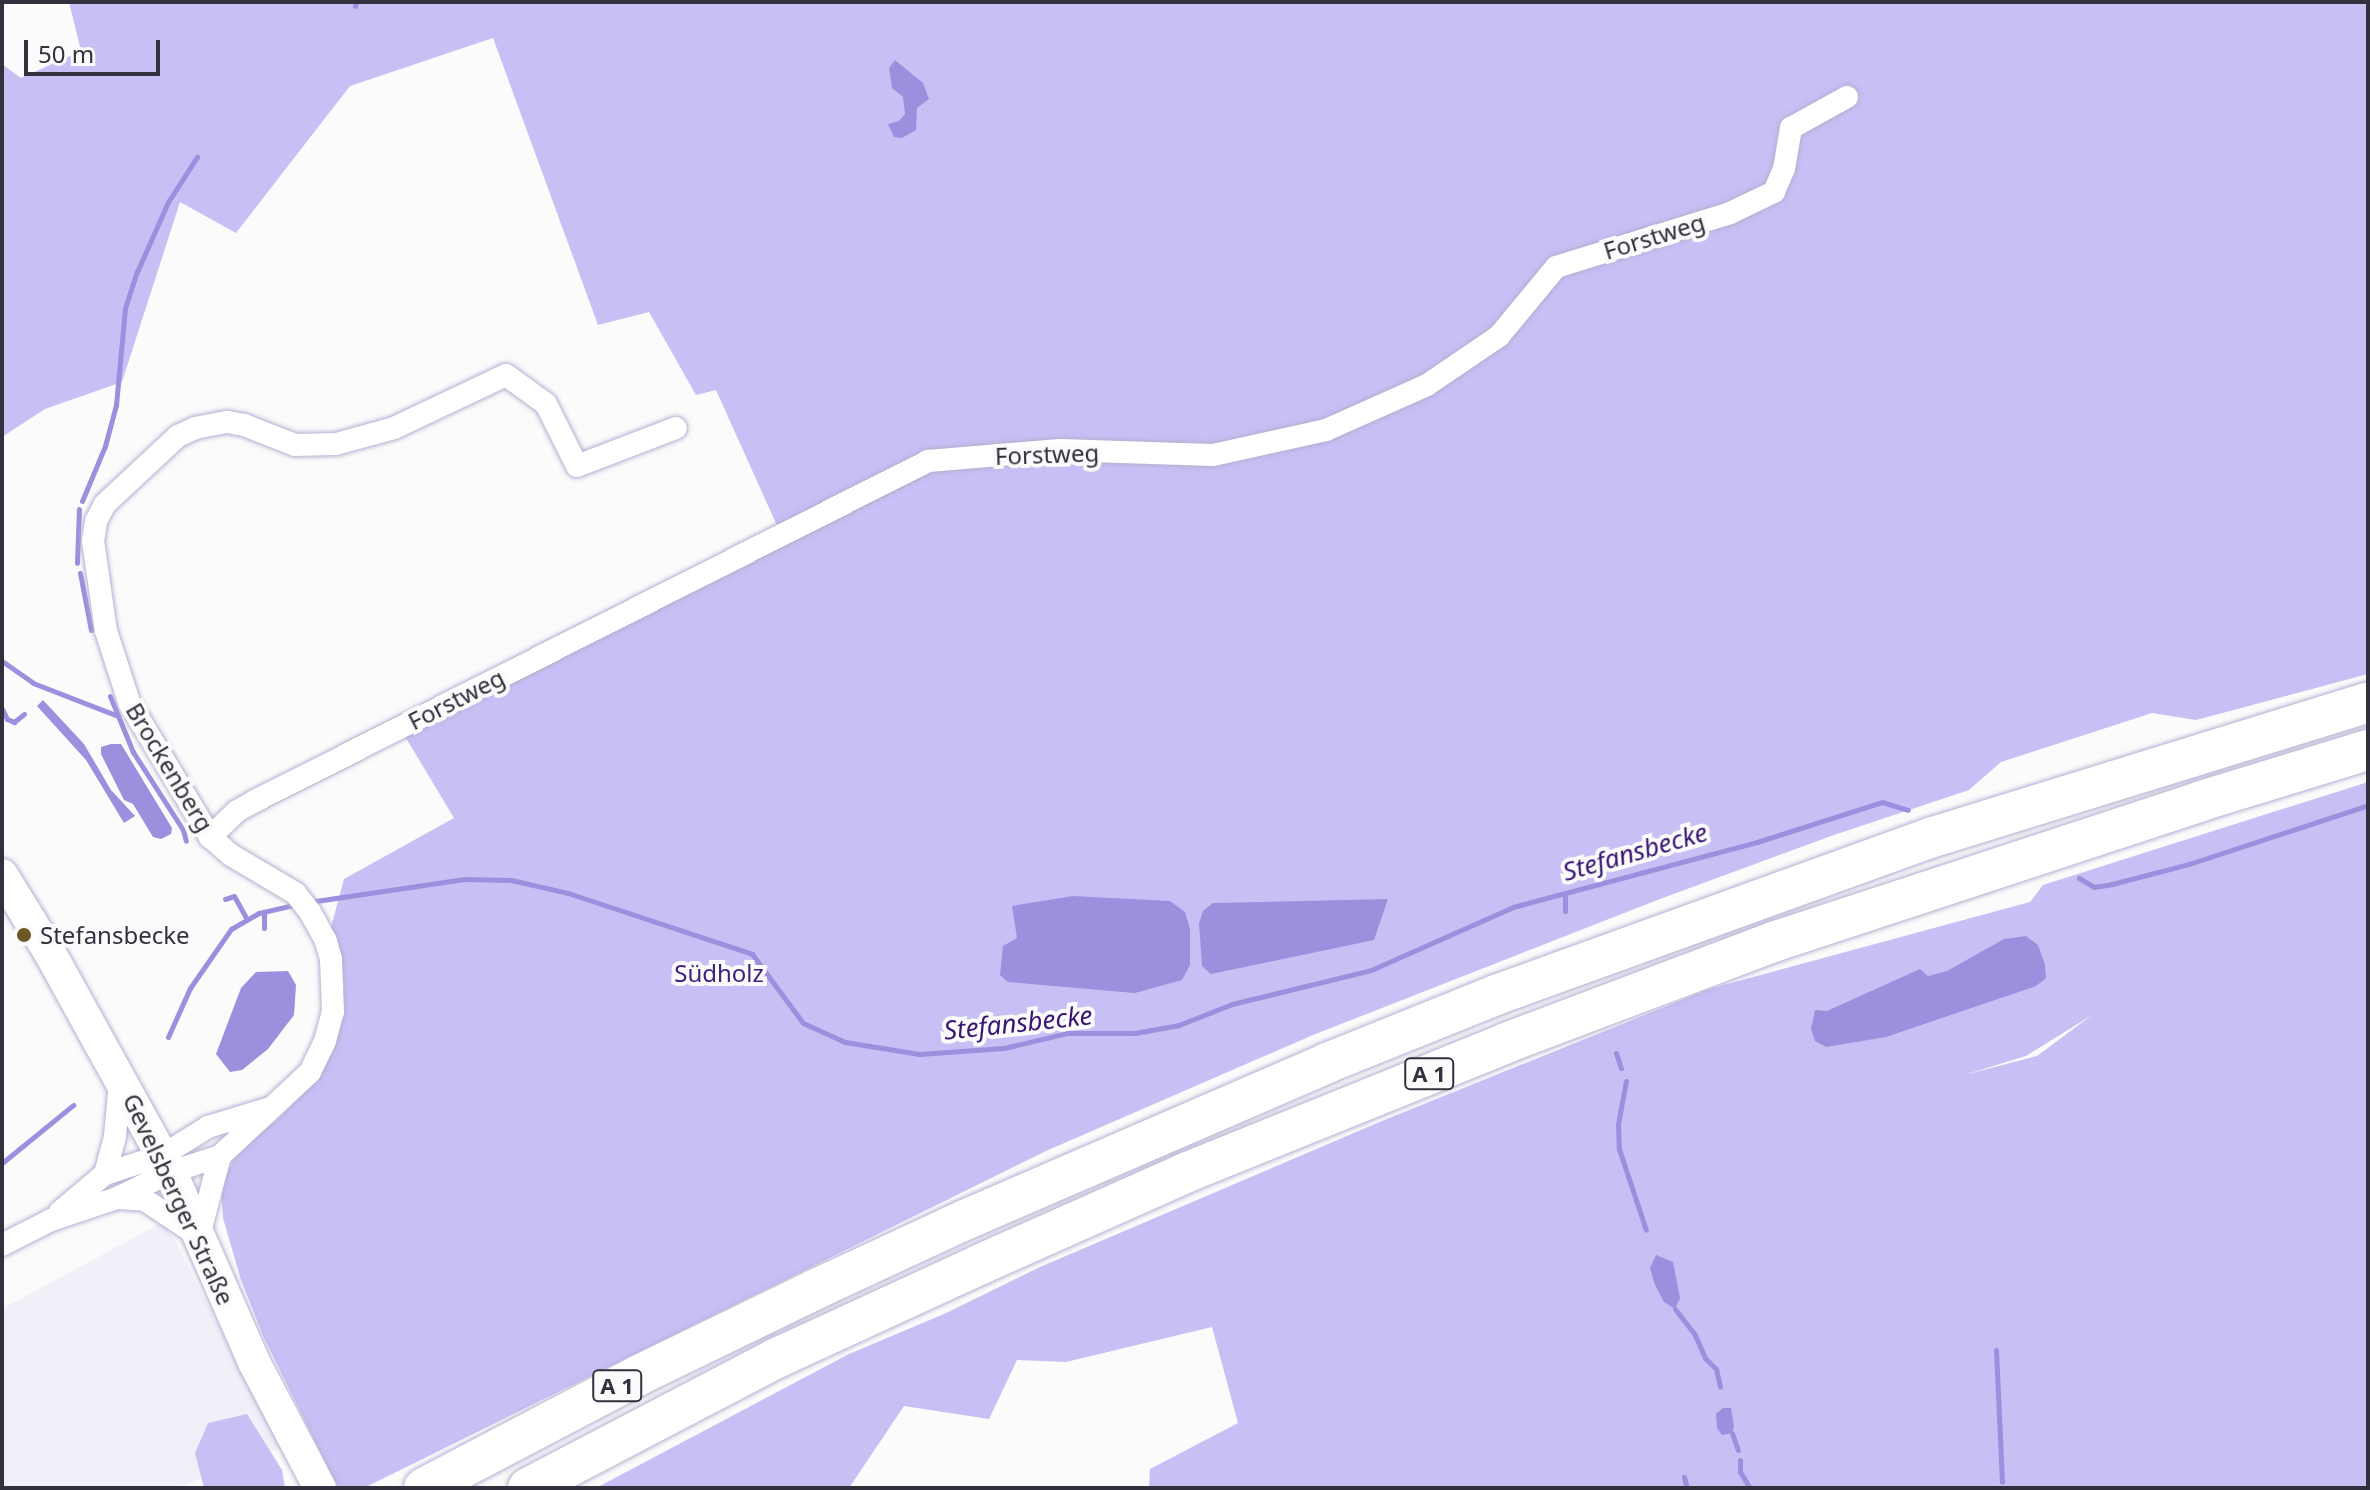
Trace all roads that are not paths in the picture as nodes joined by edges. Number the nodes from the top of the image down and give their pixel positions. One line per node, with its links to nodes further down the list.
1 (1847, 97): 5 (street, Forstweg)
2 (676, 428): 5 (street, Brockenberg)
3 (2368, 702): 17 (highway, A 1)
4 (2368, 750): 18 (highway, A 1)
5 (210, 837): 8 (street, Brockenberg)
6 (2, 875): 7 (main road, Gevelsberger Straße)
7 (120, 1078): 10 (main road, Gevelsberger Straße); 11 (street)
8 (271, 1108): 9 (street, Brockenberg); 10 (street, Brockenberg)
9 (220, 1156): 10 (street, Brockenberg); 14 (street)
10 (167, 1164): 11 (street); 12 (street); 14 (main road, Gevelsberger Straße)
11 (105, 1174): 13 (street)
12 (117, 1198): 13 (street); 14 (street)
13 (51, 1220): 15 (street)
14 (199, 1236): 16 (main road, Gevelsberger Straße)
15 (2, 1245)
16 (320, 1488)
17 (424, 1488)
18 (528, 1488)

